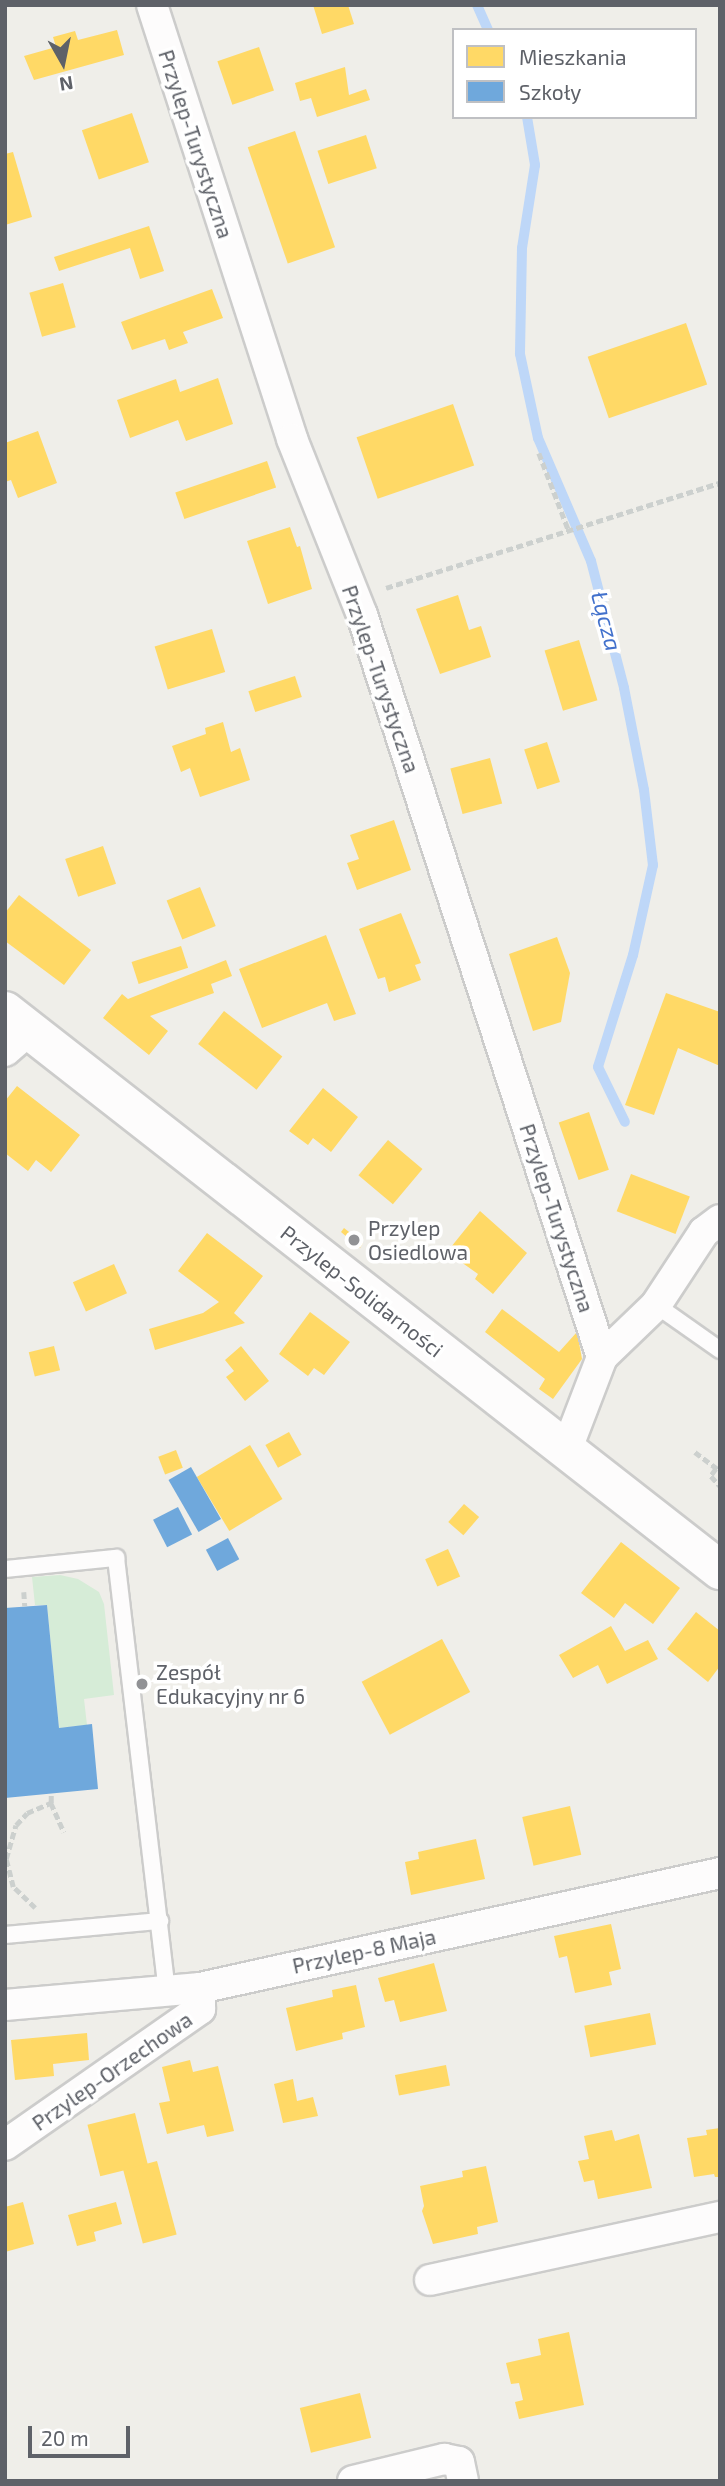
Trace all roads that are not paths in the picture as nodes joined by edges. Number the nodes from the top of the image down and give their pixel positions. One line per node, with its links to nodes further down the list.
1 (152, 5): 6 (street, Przylep-Turystyczna)
2 (13, 1031): 7 (main road, Przylep-Solidarności)
3 (720, 1220): 4 (street)
4 (656, 1305): 5 (lane); 6 (street)
5 (720, 1350)
6 (601, 1357): 7 (street)
7 (566, 1451): 9 (main road, Przylep-Solidarności)
8 (5, 1569): 11 (lane)
9 (720, 1570)
10 (720, 1873): 13 (street, Przylep-8 Maja)
11 (160, 1921): 12 (lane); 14 (lane)
12 (5, 1935)
13 (200, 1988): 14 (street, Przylep-8 Maja); 16 (street, Przylep-Orzechowa)
14 (167, 1990): 15 (street, Przylep-8 Maja)
15 (5, 2005)
16 (5, 2144)
17 (720, 2217): 18 (street)
18 (430, 2280)
19 (353, 2481): 20 (street)
20 (463, 2481)

